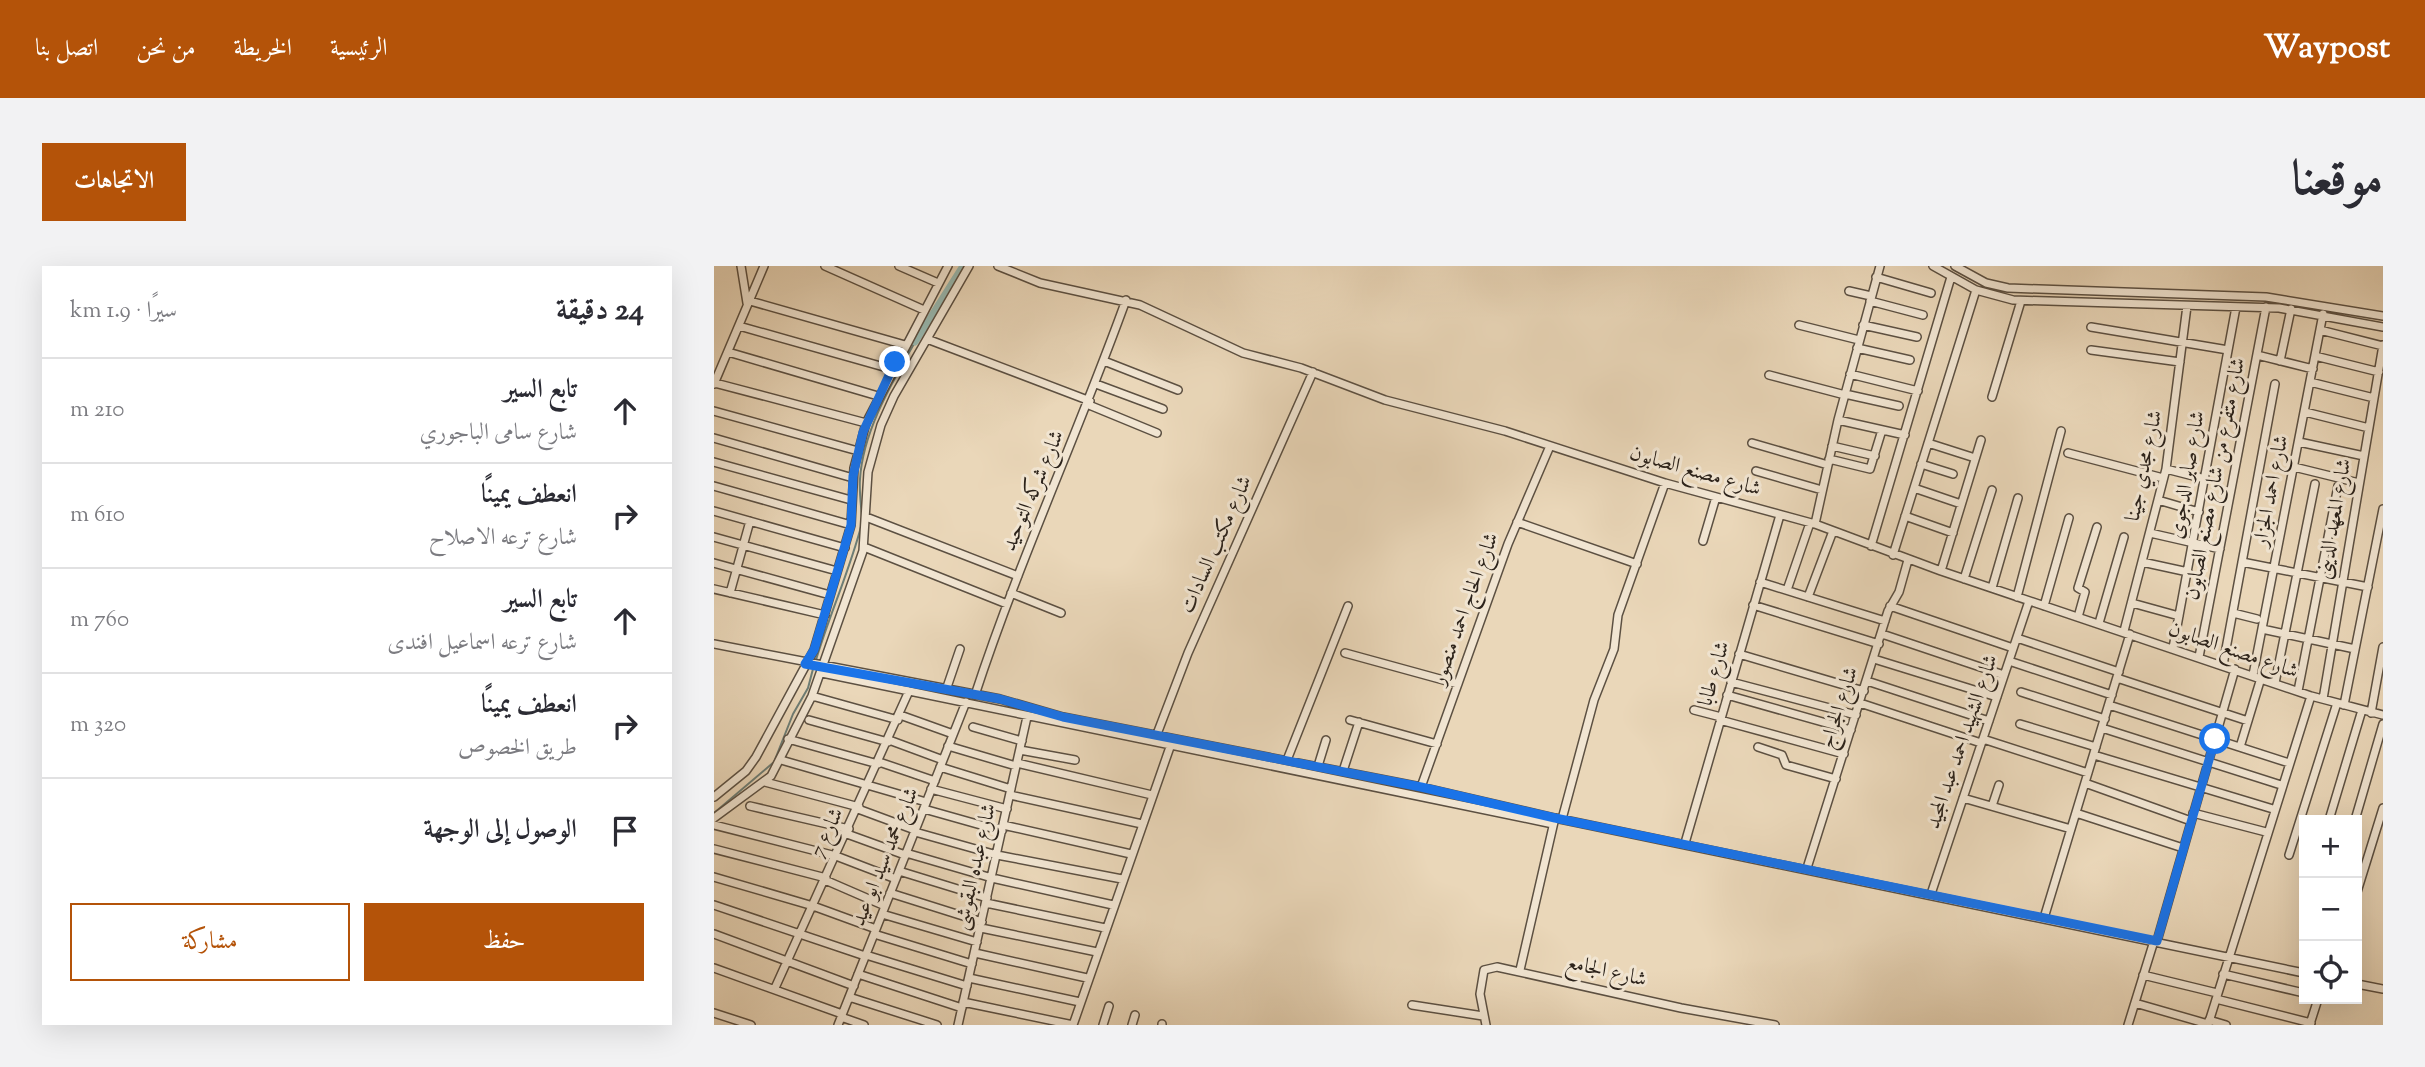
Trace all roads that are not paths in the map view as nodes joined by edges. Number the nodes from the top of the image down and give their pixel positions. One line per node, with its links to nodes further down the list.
1 (741, 266): 21 (street)
2 (764, 266): 21 (street)
3 (825, 266): 26 (street)
4 (899, 266): 11 (street)
5 (948, 266): 14 (street)
6 (970, 266): 37 (street)
7 (998, 266): 19 (street, شارع مصنع الصابون)
8 (1880, 266): 12 (street)
9 (1933, 266): 13 (street)
10 (1955, 266): 29 (street)
11 (911, 268): 14 (street)
12 (1877, 277): 17 (street); 18 (street)
13 (1951, 277): 15 (street); 62 (street)
14 (938, 283): 26 (street)
15 (1976, 290): 20 (street); 83 (street)
16 (1849, 291): 18 (street)
17 (1931, 293)
18 (1871, 298): 28 (street); 31 (street)
19 (1126, 300): 49 (street, شارع شركه التوحيد); 53 (street, شارع مصنع الصابون)
20 (2021, 301): 22 (street); 65 (street)
21 (748, 304): 32 (street); 40 (street)
22 (2187, 306): 23 (street); 38 (street, شارع مجدي جينا)
23 (2236, 307): 24 (street); 43 (street, شارع صابر الدجوى)
24 (2266, 307): 25 (street); 45 (street, شارع متفرع من شارع مصنع الصابون)
25 (2291, 309): 27 (street); 48 (street)
26 (925, 310): 40 (street)
27 (2323, 314): 34 (street); 35 (street, شارع احمد الجزار)
28 (1923, 315)
29 (2383, 316)
30 (1799, 325): 39 (street)
31 (1863, 325): 36 (street); 39 (street)
32 (739, 326): 44 (street); 51 (street)
33 (2091, 327): 38 (street)
34 (2383, 327)
35 (2320, 330): 41 (street); 46 (street, شارع احمد الجزار)
36 (1917, 337)
37 (927, 339): 67 (street); 119 (street)
38 (2183, 341): 43 (street); 50 (street, شارع مجدي جينا)
39 (1858, 344): 47 (street); 55 (street)
40 (905, 345): 51 (street)
41 (2383, 345): 54 (street, شارع المعهد الدينى)
42 (2091, 350): 50 (street)
43 (2228, 350): 100 (street, شارع صابر الدجوى)
44 (728, 352): 58 (street); 64 (street)
45 (2257, 355): 48 (street); 138 (street, شارع متفرع من شارع مصنع الصابون)
46 (2315, 356): 52 (street, شارع احمد الجزار); 54 (street)
47 (1910, 360)
48 (2280, 361): 52 (street)
49 (1104, 362): 59 (street, شارع شركه التوحيد); 61 (street)
50 (2180, 362): 95 (street, شارع مجدي جينا)
51 (891, 369): 64 (street)
52 (2313, 369): 57 (street, شارع احمد الجزار)
53 (1312, 372): 84 (street, شارع مصنع الصابون); 245 (street, شارع مكتب السادات)
54 (2378, 372): 66 (street, شارع المعهد الدينى)
55 (1850, 374): 62 (street); 63 (street)
56 (1769, 375): 63 (street)
57 (2310, 382): 66 (street); 71 (street, شارع احمد الجزار)
58 (714, 384): 73 (street)
59 (1096, 384): 67 (street, شارع شركه التوحيد); 69 (street)
60 (2275, 384): 142 (street)
61 (1178, 390)
62 (1918, 391): 78 (street)
63 (1845, 394): 68 (street); 72 (street)
64 (878, 396): 73 (street)
65 (1992, 397)
66 (2374, 398): 74 (street, شارع المعهد الدينى)
67 (1089, 403): 77 (street); 151 (street, شارع شركه التوحيد)
68 (1899, 406)
69 (1163, 409)
70 (714, 411): 86 (street)
71 (2305, 412): 74 (street); 81 (street, شارع احمد الجزار)
72 (1838, 420): 75 (street); 85 (street)
73 (866, 423): 86 (street)
74 (2369, 428): 89 (street, شارع المعهد الدينى)
75 (1882, 430): 78 (street); 88 (street)
76 (2061, 430): 164 (street)
77 (1157, 433)
78 (1905, 435): 135 (street)
79 (714, 438): 98 (street)
80 (1981, 440): 90 (street)
81 (2299, 442): 89 (street); 94 (street, شارع احمد الجزار)
82 (1752, 443): 92 (street)
83 (1928, 443): 90 (street); 93 (street)
84 (1550, 446): 101 (street, شارع مصنع الصابون); 122 (street, شارع الحاج احمد منصور)
85 (1832, 446): 88 (street); 92 (street)
86 (858, 451): 98 (street)
87 (2068, 453): 99 (street)
88 (1875, 456): 92 (street)
89 (2364, 456): 102 (street, شارع المعهد الدينى)
90 (1975, 458): 113 (street)
91 (714, 462): 111 (street)
92 (1828, 462): 107 (street)
93 (1922, 464): 97 (street); 106 (street)
94 (2294, 467): 102 (street); 146 (street, شارع احمد الجزار)
95 (2166, 470): 99 (street, شارع مجدي جينا); 100 (street)
96 (1756, 471): 107 (street)
97 (1953, 474)
98 (853, 478): 111 (street)
99 (2164, 478): 112 (street, شارع مجدي جينا)
100 (2205, 479): 116 (street, شارع صابر الدجوى)
101 (1665, 483): 109 (street, شارع مصنع الصابون); 144 (street)
102 (2359, 483): 155 (street, شارع المعهد الدينى)
103 (2315, 484): 150 (street)
104 (714, 486): 124 (street)
105 (2338, 486): 152 (street)
106 (1914, 488): 113 (street); 118 (street)
107 (1822, 490): 123 (street)
108 (1992, 491): 153 (street)
109 (1716, 498): 117 (street, شارع مصنع الصابون); 132 (street)
110 (2018, 498): 157 (street)
111 (851, 500): 124 (street)
112 (2158, 500): 116 (street); 129 (street, شارع مجدي جينا)
113 (1961, 503): 128 (street)
114 (2383, 509): 125 (street)
115 (714, 511): 121 (street)
116 (2199, 512): 133 (street, شارع صابر الدجوى)
117 (1780, 514): 123 (street, شارع مصنع الصابون); 154 (street, شارع طابا)
118 (1905, 516): 128 (street); 139 (street)
119 (866, 517): 136 (street); 151 (street)
120 (2069, 518): 171 (street)
121 (750, 521): 134 (street); 137 (street)
122 (1517, 522): 144 (street); 209 (street, شارع الحاج احمد منصور)
123 (1813, 524): 127 (street, شارع مصنع الصابون); 159 (street)
124 (851, 525): 137 (street)
125 (2382, 525): 156 (street)
126 (2097, 527): 176 (street)
127 (1833, 531): 135 (street, شارع مصنع الصابون); 163 (street)
128 (1952, 533): 148 (street)
129 (2150, 533): 133 (street); 141 (street, شارع مجدي جينا)
130 (714, 537): 134 (street)
131 (2124, 537): 179 (street)
132 (1703, 541)
133 (2193, 543): 138 (street); 149 (street, شارع صابر الدجوى)
134 (744, 545): 145 (street); 147 (street)
135 (1871, 546): 139 (street, شارع مصنع الصابون)
136 (864, 547): 167 (street); 202 (street)
137 (845, 548): 147 (street)
138 (2220, 550): 196 (street, شارع متفرع من شارع مصنع الصابون)
139 (1893, 555): 140 (street, شارع مصنع الصابون)
140 (1908, 560): 148 (street, شارع مصنع الصابون); 170 (street, شارع الجراج)
141 (2142, 562): 149 (street); 166 (street, شارع مجدي جينا)
142 (2242, 562): 146 (street); 173 (street)
143 (714, 563): 145 (street)
144 (1637, 564): 297 (street)
145 (737, 568): 160 (street); 162 (street)
146 (2274, 568): 150 (street); 180 (street, شارع احمد الجزار)
147 (837, 571): 162 (street)
148 (1941, 571): 153 (street, شارع مصنع الصابون)
149 (2188, 572): 175 (street, شارع صابر الدجوى)
150 (2297, 573): 152 (street); 182 (street)
151 (1018, 576): 161 (street, شارع شركه التوحيد)
152 (2320, 578): 155 (street); 185 (street)
153 (1964, 579): 157 (street, شارع مصنع الصابون)
154 (1760, 582): 159 (street); 168 (street, شارع طابا)
155 (2342, 582): 156 (street); 188 (street, شارع المعهد الدينى)
156 (2368, 587): 193 (street)
157 (1992, 588): 164 (street, شارع مصنع الصابون)
158 (714, 589): 160 (street)
159 (1787, 590): 163 (street)
160 (730, 593): 174 (street)
161 (1012, 593): 167 (street, شارع شركه التوحيد); 172 (street)
162 (830, 595): 174 (street)
163 (1808, 597): 178 (street)
164 (2017, 597): 165 (street, شارع مصنع الصابون)
165 (2029, 601): 171 (street, شارع مصنع الصابون); 184 (street, شارع الشهيد احمد عبد المجيد)
166 (2132, 603): 175 (street); 181 (street, شارع مجدي جينا)
167 (1007, 604): 215 (street, شارع شركه التوحيد)
168 (1754, 605): 187 (street); 195 (street, شارع طابا)
169 (1348, 606): 263 (street)
170 (1890, 606): 178 (street, شارع الجراج); 190 (street)
171 (2044, 606): 176 (street, شارع مصنع الصابون)
172 (1061, 613)
173 (2232, 613): 177 (street); 200 (street)
174 (825, 615): 199 (street)
175 (2179, 616): 191 (street, شارع صابر الدجوى)
176 (2078, 617): 179 (street, شارع مصنع الصابون)
177 (2257, 619)
178 (1885, 621): 183 (street, شارع الجراج)
179 (2099, 624): 181 (street, شارع مصنع الصابون)
180 (2262, 629): 182 (street); 205 (street, شارع احمد الجزار)
181 (2127, 633): 191 (street, شارع مصنع الصابون); 203 (street, شارع مجدي جينا)
182 (2284, 634): 185 (street); 208 (street)
183 (1882, 635): 187 (street, شارع الجراج); 204 (street)
184 (2017, 638): 190 (street, شارع الشهيد احمد عبد المجيد); 203 (street)
185 (2308, 639): 188 (street); 214 (street)
186 (714, 644): 199 (street)
187 (1879, 644): 197 (street, شارع الجراج)
188 (2331, 644): 193 (street); 221 (street, شارع المعهد الدينى)
189 (2383, 647): 229 (street)
190 (2013, 648): 198 (street, شارع الشهيد احمد عبد المجيد)
191 (2173, 648): 196 (street, شارع مصنع الصابون)
192 (960, 649): 210 (street)
193 (2355, 649): 224 (street)
194 (1345, 653): 209 (street)
195 (1739, 654): 207 (street, شارع طابا); 212 (street)
196 (2199, 657): 200 (street, شارع مصنع الصابون)
197 (1874, 659): 206 (street, شارع الجراج); 220 (street)
198 (2009, 661): 204 (street, شارع الشهيد احمد عبد المجيد); 217 (street)
199 (806, 664): 202 (street); 283 (street)
200 (2223, 665): 201 (street, شارع مصنع الصابون)
201 (2235, 669): 205 (street, شارع مصنع الصابون); 228 (street)
202 (822, 670): 210 (street); 211 (street); 218 (street)
203 (2118, 675): 217 (street, شارع مجدي جينا); 228 (street)
204 (2004, 676): 220 (street, شارع الشهيد احمد عبد المجيد)
205 (2257, 676): 208 (street, شارع مصنع الصابون); 238 (street, شارع احمد الجزار)
206 (1867, 681): 212 (street, شارع الجراج); 237 (street)
207 (1731, 682): 216 (street, شارع طابا); 230 (street)
208 (2275, 683): 214 (street, شارع مصنع الصابون)
209 (1458, 684): 252 (street, شارع الحاج احمد منصور)
210 (946, 690): 215 (street)
211 (909, 691): 222 (street); 232 (street, شارع 7)
212 (1864, 691): 223 (street, شارع الجراج)
213 (2021, 691): 235 (street)
214 (2298, 691): 219 (street, شارع مصنع الصابون)
215 (975, 695): 245 (street)
216 (1727, 695): 234 (street, شارع طابا); 243 (street)
217 (2112, 695): 225 (street, شارع مجدي جينا)
218 (811, 696): 232 (street); 246 (street)
219 (2311, 696): 221 (street, شارع مصنع الصابون); 267 (street)
220 (1997, 697): 237 (street, شارع الشهيد احمد عبد المجيد)
221 (2323, 699): 224 (street, شارع مصنع الصابون)
222 (966, 702): 233 (street); 244 (street, شارع محمد سيد ابو عيد)
223 (1860, 703): 230 (street, شارع الجراج); 251 (street)
224 (2340, 704): 227 (street, شارع مصنع الصابون); 311 (street)
225 (2109, 705): 235 (street, شارع مجدي جينا); 247 (street)
226 (1694, 710): 234 (street)
227 (2362, 710): 229 (street, شارع مصنع الصابون); 293 (street)
228 (2222, 712): 238 (street); 247 (street)
229 (2371, 713): 231 (street, شارع مصنع الصابون)
230 (1856, 715): 243 (street, شارع الجراج)
231 (2383, 715)
232 (899, 717): 244 (street); 249 (street, شارع 7)
233 (1027, 717): 250 (street, شارع عبده البقوشى); 254 (street)
234 (1721, 719): 260 (street); 305 (street, شارع طابا)
235 (2105, 719): 242 (street, شارع مجدي جينا)
236 (809, 720): 249 (street)
237 (1989, 721): 251 (street, شارع الشهيد احمد عبد المجيد)
238 (2248, 721): 256 (street, شارع احمد الجزار)
239 (2020, 724): 259 (street)
240 (2383, 724): 294 (street)
241 (973, 727): 250 (street)
242 (2102, 728): 259 (street, شارع مجدي جينا); 264 (street)
243 (1851, 730): 260 (street, شارع الجراج)
244 (953, 734): 253 (street, شارع محمد سيد ابو عيد)
245 (1157, 734): 258 (street)
246 (788, 739): 261 (street); 265 (street)
247 (2215, 739): 256 (street); 264 (street)
248 (1326, 740): 269 (street)
249 (888, 741): 265 (street, شارع 7); 266 (street)
250 (1022, 741): 257 (street, شارع عبده البقوشى)
251 (1982, 741): 271 (street); 284 (street, شارع الشهيد احمد عبد المجيد)
252 (1437, 744): 270 (street); 279 (street, شارع الحاج احمد منصور)
253 (948, 746): 266 (street, شارع محمد سيد ابو عيد); 268 (street)
254 (1170, 747): 258 (street); 282 (street)
255 (1758, 747): 272 (street)
256 (2240, 747): 267 (street)
257 (1020, 750): 262 (street); 268 (street, شارع عبده البقوشى)
258 (1208, 750): 263 (street); 297 (street)
259 (2095, 751): 271 (street, شارع مجدي جينا); 280 (street)
260 (1844, 754): 272 (street, شارع الجراج)
261 (781, 760): 273 (street); 275 (street)
262 (1075, 760)
263 (1287, 760): 269 (street)
264 (2208, 762): 278 (street); 280 (street)
265 (879, 763): 275 (street, شارع 7); 276 (street)
266 (942, 763): 276 (street, شارع محمد سيد ابو عيد); 281 (street)
267 (2288, 763): 278 (street)
268 (1017, 765): 281 (street, شارع عبده البقوشى); 282 (street)
269 (1318, 766): 270 (street)
270 (1343, 771): 279 (street)
271 (2088, 773): 274 (street, شارع مجدي جينا)
272 (1836, 779): 313 (street, شارع الجراج)
273 (765, 782): 288 (street); 296 (street)
274 (2085, 783): 292 (street, شارع مجدي جينا); 295 (street)
275 (870, 784): 285 (street); 288 (street, شارع 7)
276 (933, 785): 285 (street, شارع محمد سيد ابو عيد); 290 (street)
277 (1999, 785): 287 (street)
278 (2281, 785): 291 (street)
279 (1421, 787): 297 (street)
280 (2201, 787): 291 (street); 295 (street)
281 (1011, 792): 290 (street, شارع عبده البقوشى); 298 (street)
282 (1152, 795): 298 (street)
283 (714, 797)
284 (1963, 798): 287 (street); 321 (street, شارع الشهيد احمد عبد المجيد)
285 (925, 805): 300 (street); 303 (street, شارع محمد سيد ابو عيد)
286 (750, 806): 302 (street)
287 (1992, 806): 301 (street)
288 (859, 808): 302 (street, شارع 7); 303 (street)
289 (2383, 808): 317 (street)
290 (1007, 809): 300 (street, شارع عبده البقوشى)
291 (2273, 809): 304 (street)
292 (2076, 813): 301 (street, شارع مجدي جينا); 306 (street)
293 (2330, 815)
294 (2356, 815)
295 (2192, 817): 304 (street); 306 (street)
296 (714, 818)
297 (1557, 820): 305 (street); 342 (street)
298 (1142, 824): 309 (street)
299 (714, 825): 312 (street)
300 (1003, 828): 309 (street); 310 (street, شارع عبده البقوشى)
301 (2071, 829): 327 (street, شارع مجدي جينا)
302 (848, 831): 308 (street); 312 (street, شارع 7)
303 (915, 831): 308 (street, شارع محمد سيد ابو عيد); 310 (street)
304 (2266, 832): 338 (street)
305 (1685, 843): 313 (street)
306 (2183, 848): 333 (street)
307 (714, 849): 318 (street)
308 (906, 854): 314 (street, شارع محمد سيد ابو عيد); 316 (street)
309 (1131, 854): 319 (street)
310 (997, 855): 316 (street, شارع عبده البقوشى); 319 (street)
311 (2289, 855)
312 (836, 856): 314 (street); 318 (street, شارع 7)
313 (1807, 868): 321 (street)
314 (897, 875): 320 (street, شارع محمد سيد ابو عيد); 322 (street)
315 (714, 877): 325 (street)
316 (992, 878): 322 (street, شارع عبده البقوشى); 324 (street)
317 (2361, 878)
318 (825, 879): 325 (street, شارع 7); 326 (street)
319 (1122, 879): 324 (street)
320 (890, 893): 326 (street, شارع محمد سيد ابو عيد); 328 (street)
321 (1931, 894): 327 (street)
322 (987, 901): 328 (street, شارع عبده البقوشى); 329 (street)
323 (714, 905): 332 (street)
324 (1113, 905): 329 (street)
325 (813, 906): 330 (street); 332 (street, شارع 7)
326 (884, 910): 330 (street, شارع محمد سيد ابو عيد); 334 (street)
327 (2045, 918): 333 (street)
328 (981, 925): 334 (street, شارع عبده البقوشى); 335 (street)
329 (1105, 928): 335 (street)
330 (875, 931): 337 (street, شارع محمد سيد ابو عيد); 340 (street)
331 (714, 934): 339 (street)
332 (800, 934): 337 (street); 339 (street, شارع 7)
333 (2155, 941): 338 (street); 346 (street)
334 (977, 942): 336 (street, شارع عبده البقوشى)
335 (1097, 952): 347 (street)
336 (975, 953): 340 (street, شارع عبده البقوشى); 347 (street)
337 (866, 956): 344 (street, شارع محمد سيد ابو عيد); 348 (street)
338 (2228, 957): 343 (street); 345 (street)
339 (788, 961): 350 (street); 351 (street, شارع 7)
340 (972, 964): 348 (street, شارع عبده البقوشى)
341 (714, 968): 351 (street)
342 (1520, 970): 364 (street, شارع الجامع); 376 (street, شارع الجامع)
343 (2299, 972)
344 (858, 974): 350 (street, شارع محمد سيد ابو عيد); 359 (street)
345 (2223, 974): 353 (street); 354 (street)
346 (2143, 975): 354 (street); 357 (street)
347 (1087, 978): 356 (street)
348 (968, 982): 356 (street); 359 (street, شارع عبده البقوشى)
349 (2362, 985): 352 (street)
350 (854, 986): 355 (street, شارع محمد سيد ابو عيد)
351 (775, 988): 365 (street)
352 (2383, 989)
353 (2299, 992)
354 (2217, 996): 366 (street); 368 (street)
355 (849, 997): 365 (street, شارع محمد سيد ابو عيد); 370 (street)
356 (1080, 1002): 372 (street)
357 (2135, 1003): 366 (street); 377 (street)
358 (2317, 1004): 368 (street)
359 (962, 1005): 371 (street, شارع عبده البقوشى); 372 (street)
360 (1412, 1005): 364 (street)
361 (1109, 1006): 373 (street)
362 (714, 1013): 367 (street)
363 (1135, 1015): 374 (street)
364 (1483, 1016): 375 (street, شارع الجامع)
365 (841, 1019): 369 (street)
366 (2209, 1023): 378 (street)
367 (746, 1024)
368 (2311, 1024)
369 (864, 1025)
370 (937, 1025)
371 (958, 1025)
372 (1073, 1025)
373 (1103, 1025)
374 (1132, 1025)
375 (1486, 1025)
376 (1775, 1025)
377 (2128, 1025)
378 (2226, 1025)

